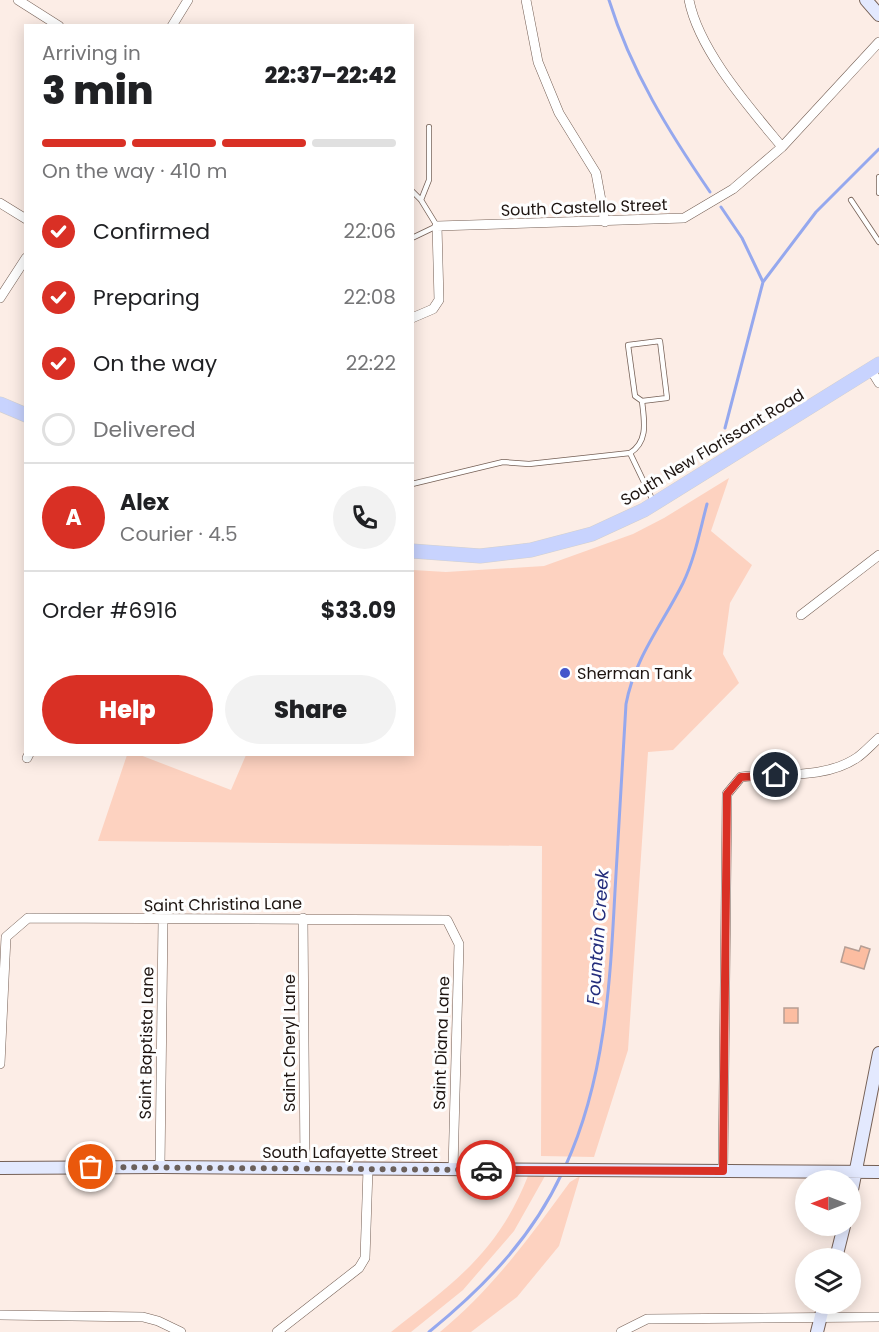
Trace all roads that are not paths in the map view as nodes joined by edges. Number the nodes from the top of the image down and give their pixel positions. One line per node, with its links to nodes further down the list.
1 (18, 0): 7 (street)
2 (188, 0): 8 (street)
3 (526, 0): 19 (street)
4 (689, 0): 11 (street)
5 (866, 0): 6 (street)
6 (879, 15)
7 (56, 24)
8 (173, 24)
9 (879, 42): 11 (street, South Castello Street)
10 (429, 128): 15 (lane)
11 (782, 147): 19 (street, South Castello Street)
12 (879, 177): 14 (lane)
13 (414, 193): 15 (lane)
14 (879, 193)
15 (421, 200): 20 (lane)
16 (851, 200): 22 (lane)
17 (0, 203): 18 (street)
18 (24, 218)
19 (605, 222): 20 (street, South Castello Street)
20 (437, 226): 21 (lane); 25 (street)
21 (414, 237)
22 (878, 239)
23 (24, 261): 24 (street)
24 (0, 298)
25 (414, 317)
26 (875, 367): 27 (street); 33 (main road, South New Florissant Road)
27 (879, 383)
28 (642, 401): 28 (lane); 31 (lane)
29 (0, 404): 30 (main road)
30 (24, 414)
31 (630, 453): 32 (lane); 33 (lane)
32 (414, 484)
33 (654, 504): 34 (main road, South New Florissant Road)
34 (414, 551)
35 (879, 555): 36 (street)
36 (801, 615)
37 (879, 738): 49 (street)
38 (303, 918): 39 (street, Saint Christina Lane); 40 (street, Saint Christina Lane); 45 (street, Saint Cheryl Lane)
39 (163, 920): 42 (street, Saint Christina Lane); 43 (street, Saint Baptista Lane)
40 (447, 920): 47 (street, Saint Diana Lane)
41 (879, 1053): 48 (street)
42 (0, 1064)
43 (160, 1167): 44 (street, South Lafayette Street); 45 (street, South Lafayette Street)
44 (0, 1168)
45 (305, 1169): 46 (street, South Lafayette Street)
46 (368, 1169): 47 (street, South Lafayette Street); 57 (street)
47 (453, 1169): 49 (street, South Lafayette Street)
48 (857, 1170)
49 (723, 1171): 50 (street, South Lafayette Street)
50 (795, 1172)
51 (861, 1172): 52 (street, South Lafayette Street)
52 (879, 1172)
53 (0, 1315): 56 (street)
54 (821, 1316): 55 (street); 58 (street); 59 (street)
55 (879, 1317)
56 (181, 1332)
57 (278, 1332)
58 (621, 1332)
59 (817, 1332)

